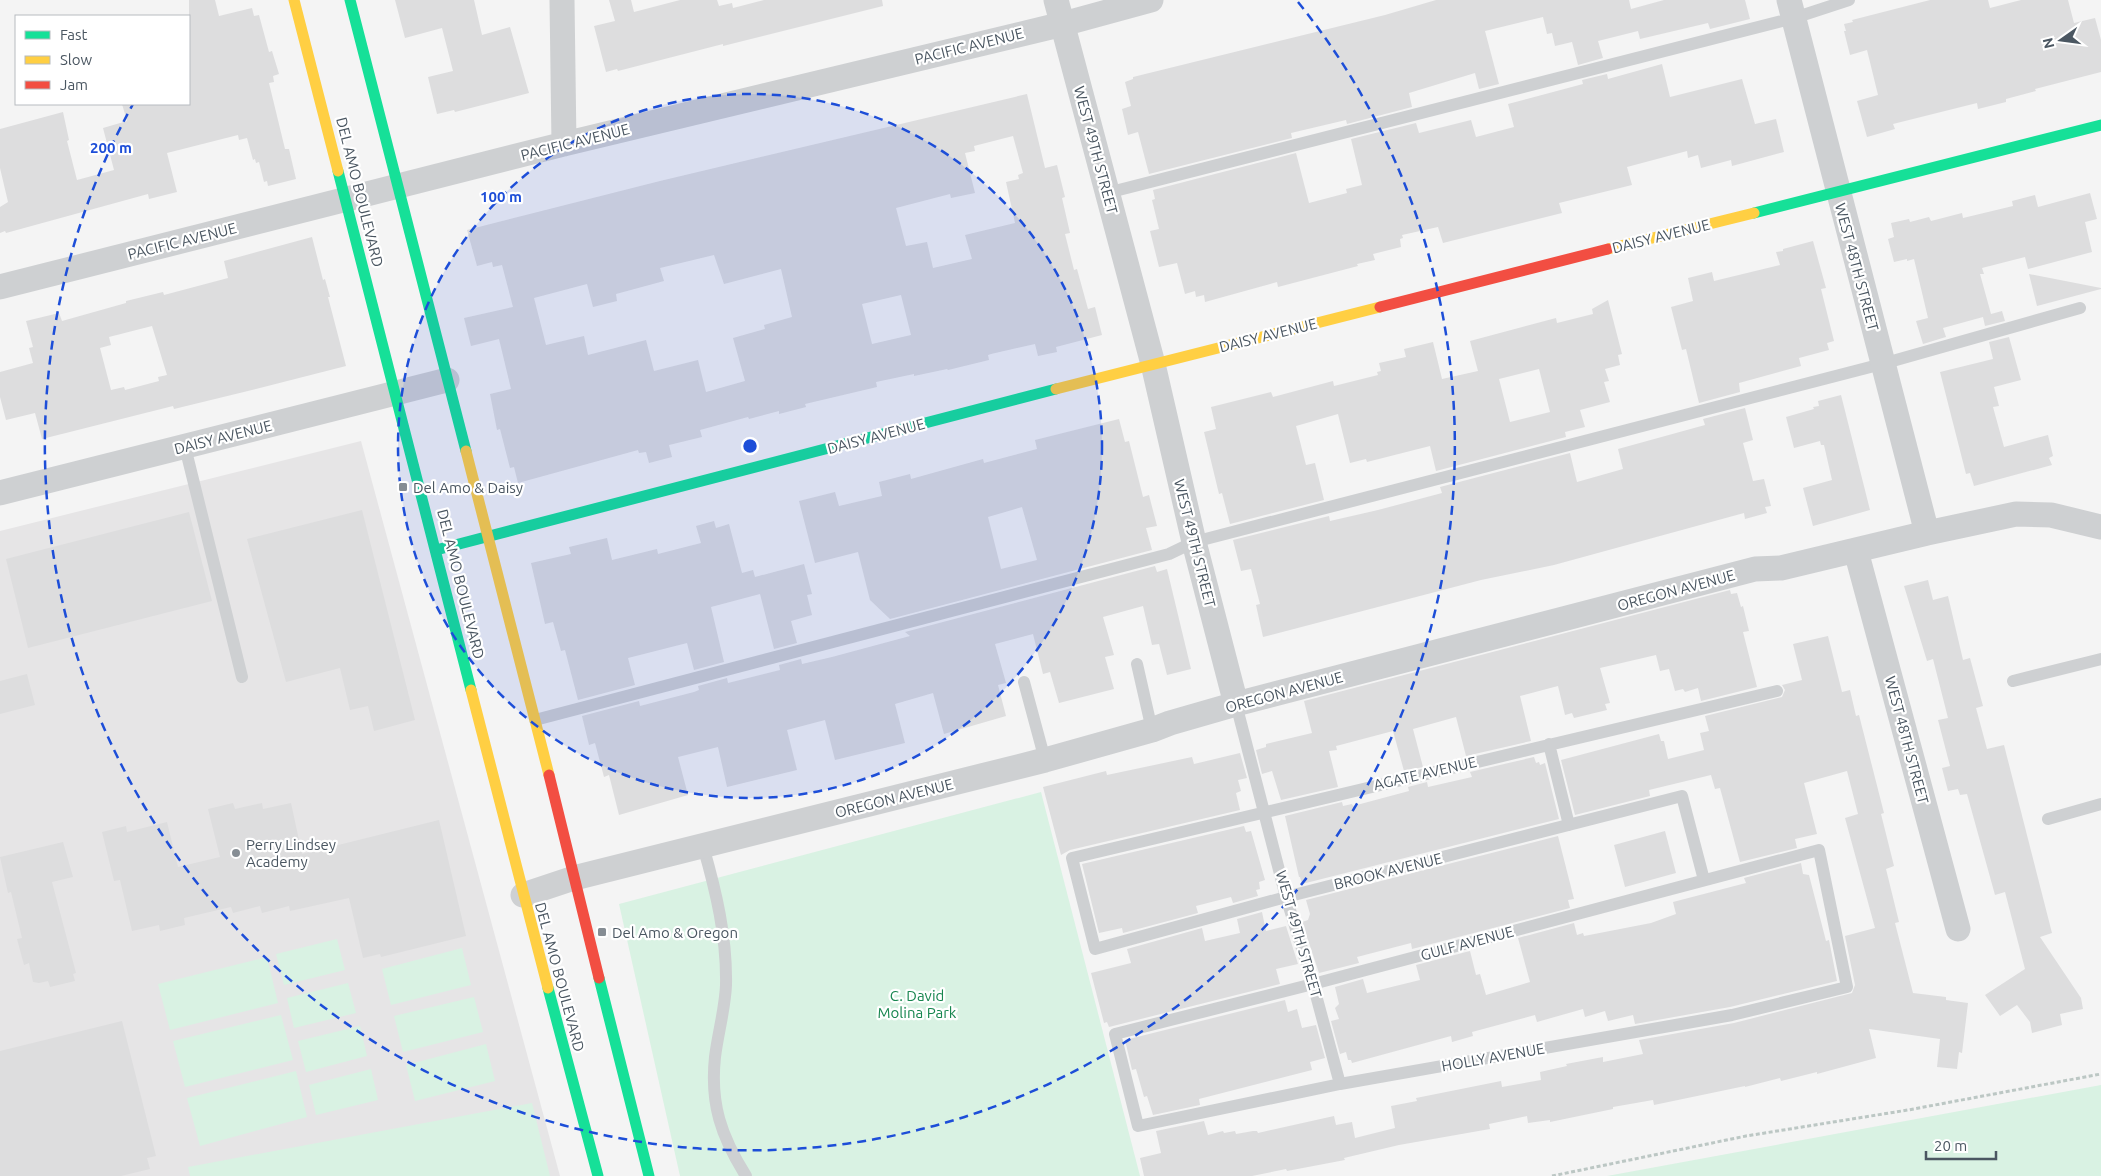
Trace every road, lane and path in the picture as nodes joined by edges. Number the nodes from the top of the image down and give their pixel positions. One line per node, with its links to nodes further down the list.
1 (294, 0): 13 (main road, DEL AMO BOULEVARD)
2 (350, 0): 10 (main road)
3 (562, 0): 9 (street)
4 (1151, 0): 7 (street, PACIFIC AVENUE)
5 (1849, 0): 6 (lane)
6 (1791, 9): 11 (street, WEST 48TH STREET); 12 (lane)
7 (1059, 12): 9 (street, PACIFIC AVENUE); 12 (street, WEST 49TH STREET)
8 (2101, 125): 11 (main road, DAISY AVENUE)
9 (564, 144): 10 (street, PACIFIC AVENUE)
10 (398, 186): 13 (street, PACIFIC AVENUE); 18 (main road)
11 (1837, 191): 16 (main road, DAISY AVENUE); 17 (street, WEST 48TH STREET)
12 (1108, 192): 16 (street, WEST 49TH STREET)
13 (346, 199): 14 (street, PACIFIC AVENUE); 19 (main road, DEL AMO BOULEVARD)
14 (0, 287)
15 (2080, 308): 17 (lane)
16 (1153, 364): 24 (main road, DAISY AVENUE); 25 (street, WEST 49TH STREET)
17 (1882, 364): 23 (street, WEST 48TH STREET); 25 (lane)
18 (447, 380): 19 (street, DAISY AVENUE); 24 (main road)
19 (396, 394): 20 (street, DAISY AVENUE); 26 (main road, DEL AMO BOULEVARD)
20 (185, 447): 21 (street, DAISY AVENUE); 30 (lane)
21 (0, 493)
22 (2101, 527): 23 (street, OREGON AVENUE)
23 (1927, 532): 27 (street, OREGON AVENUE)
24 (487, 537): 26 (main road, DAISY AVENUE); 35 (main road)
25 (1194, 542): 34 (street, WEST 49TH STREET); 35 (lane)
26 (436, 550): 46 (main road, DEL AMO BOULEVARD)
27 (1856, 551): 34 (street, OREGON AVENUE); 48 (street, WEST 48TH STREET)
28 (2101, 659): 31 (lane)
29 (1137, 664): 36 (lane)
30 (242, 677)
31 (2013, 681)
32 (1024, 682): 38 (lane)
33 (1777, 691): 37 (lane, AGATE AVENUE)
34 (1236, 704): 36 (street, OREGON AVENUE); 40 (lane, WEST 49TH STREET)
35 (535, 720): 44 (main road)
36 (1152, 730): 38 (street, OREGON AVENUE)
37 (1549, 744): 40 (lane, AGATE AVENUE); 42 (lane)
38 (1045, 760): 43 (street, OREGON AVENUE)
39 (2101, 804): 41 (lane)
40 (1265, 811): 47 (lane, WEST 49TH STREET); 49 (lane, AGATE AVENUE)
41 (2048, 819)
42 (1569, 825): 45 (lane, BROOK AVENUE); 47 (lane, BROOK AVENUE)
43 (703, 846): 44 (street, OREGON AVENUE); 57 (lane)
44 (574, 878): 46 (street, OREGON AVENUE); 56 (main road)
45 (1704, 880): 50 (lane, GULF AVENUE); 51 (lane, GULF AVENUE)
46 (523, 895): 55 (main road, DEL AMO BOULEVARD)
47 (1286, 897): 49 (lane, BROOK AVENUE); 50 (lane, WEST 49TH STREET)
48 (1958, 929)
49 (1095, 950)
50 (1313, 984): 53 (lane, WEST 49TH STREET); 54 (lane, GULF AVENUE)
51 (1847, 987): 53 (lane, HOLLY AVENUE)
52 (2101, 1074): 58 (path)
53 (1340, 1084): 54 (lane, HOLLY AVENUE)
54 (1138, 1126)
55 (598, 1176)
56 (649, 1176)
57 (746, 1176)
58 (1552, 1176)

